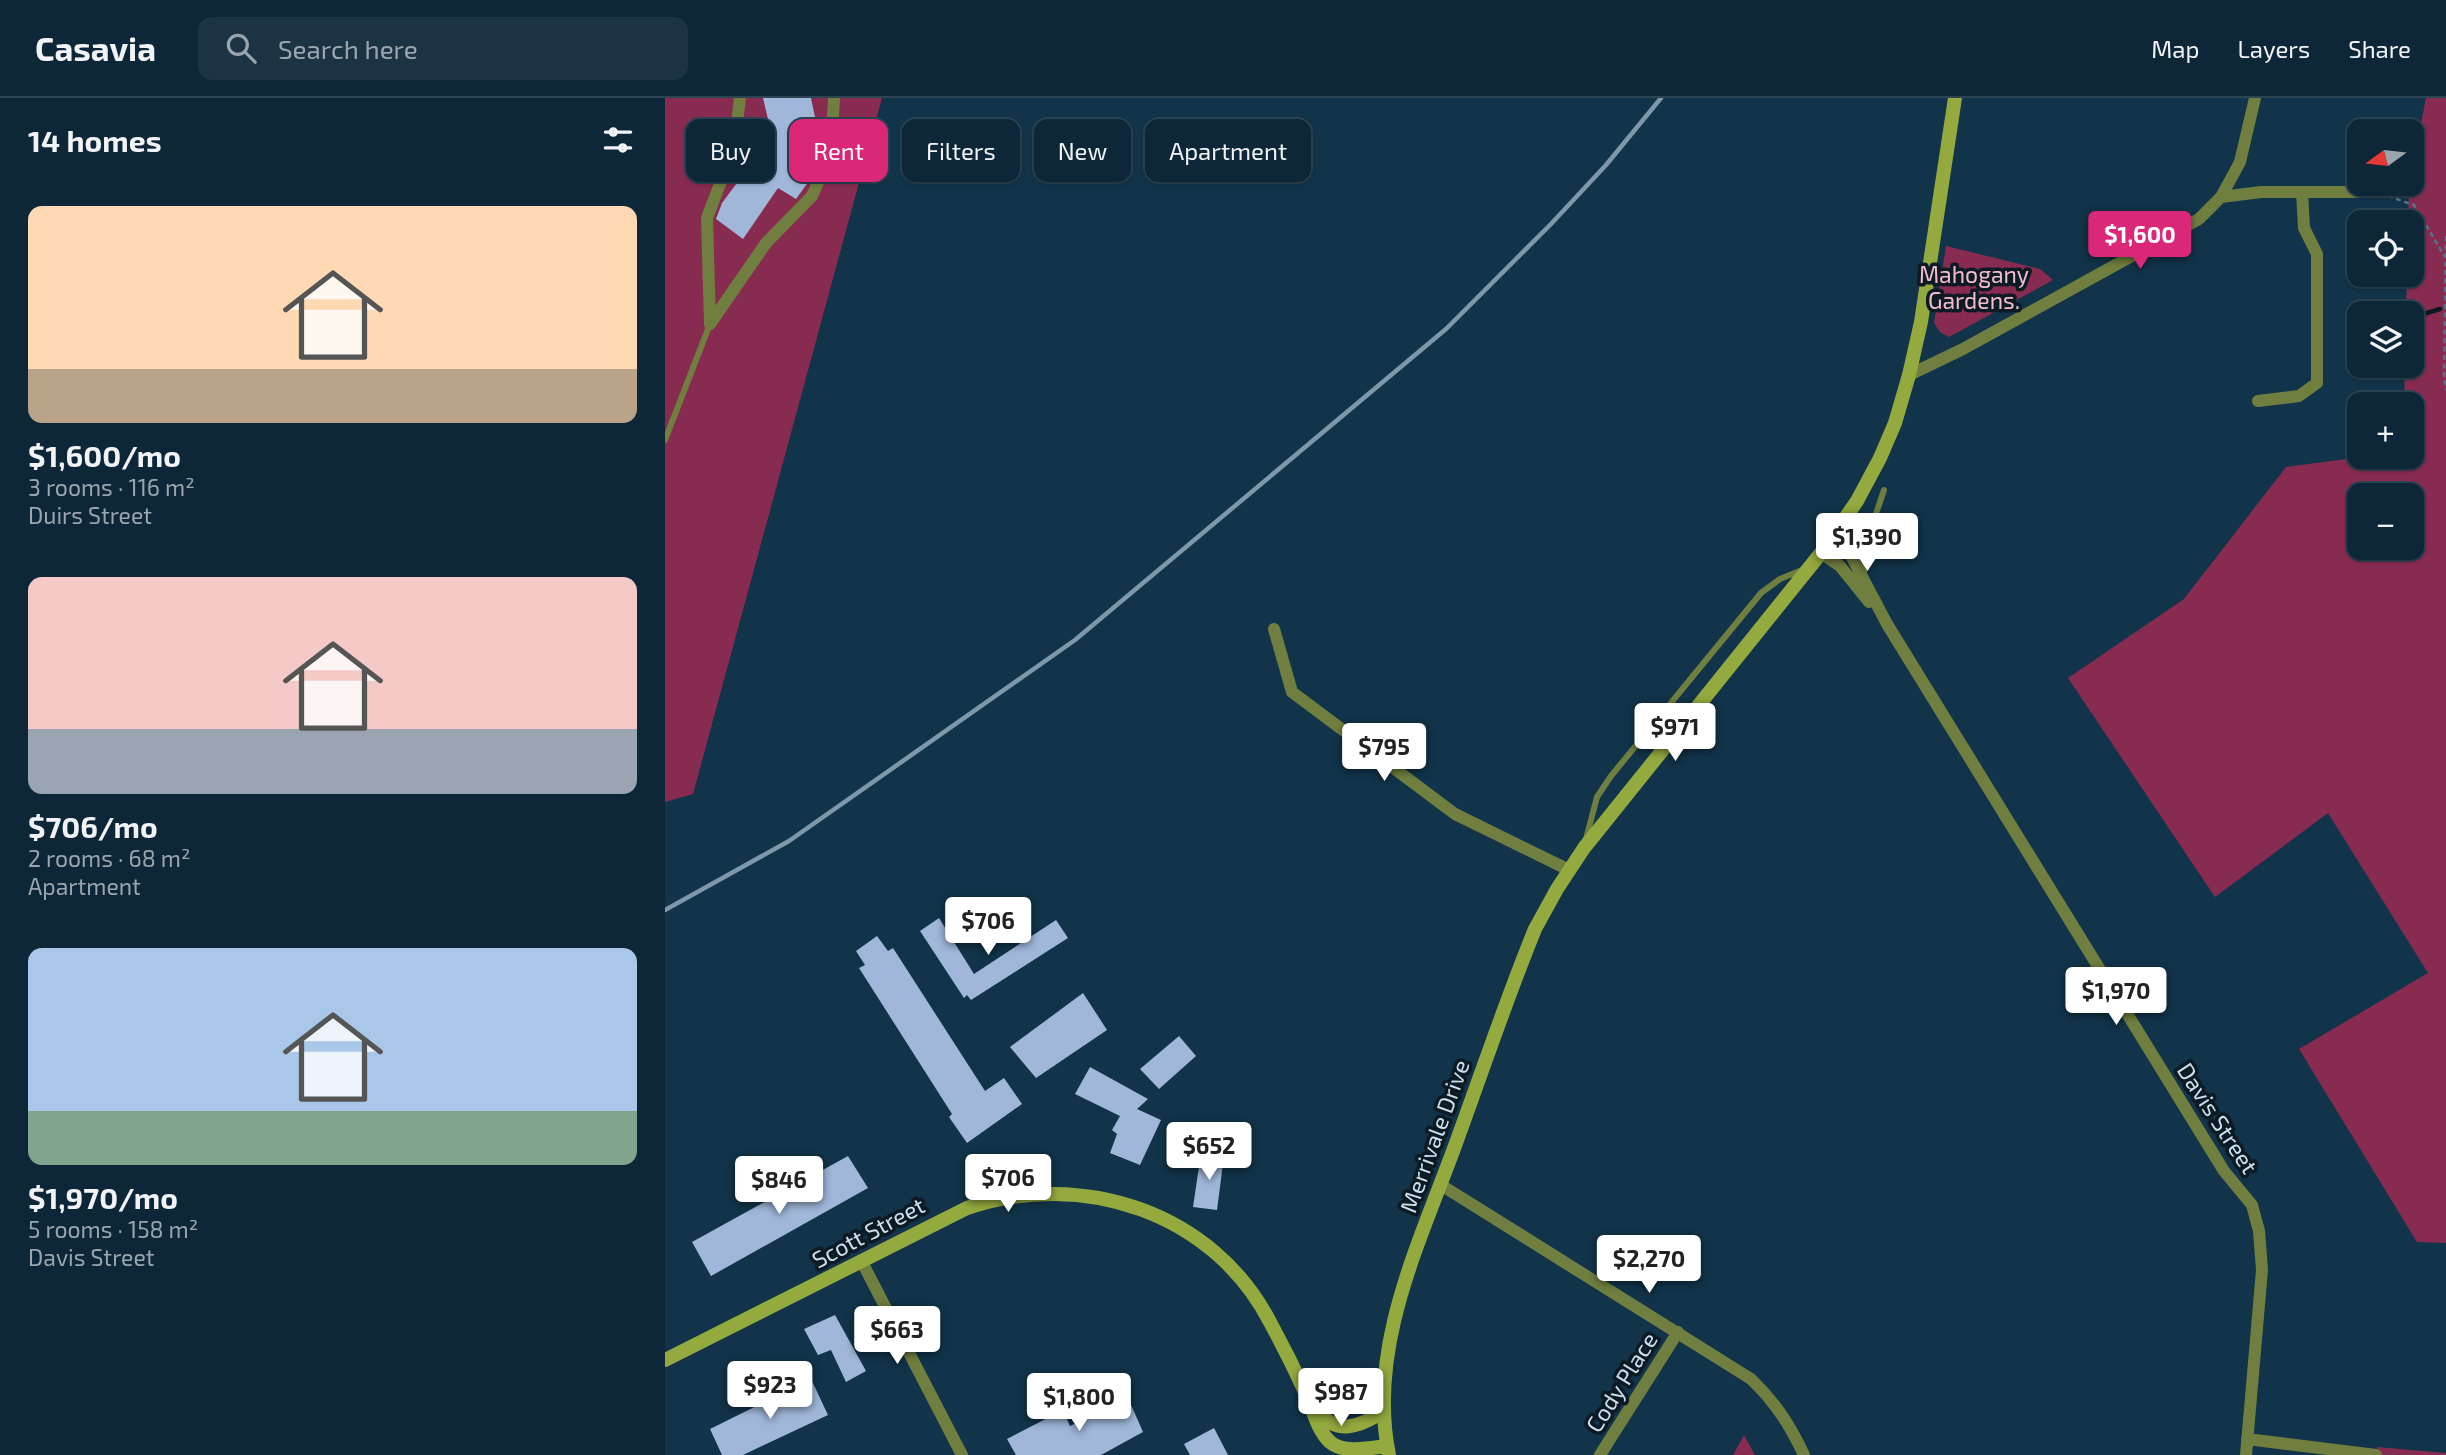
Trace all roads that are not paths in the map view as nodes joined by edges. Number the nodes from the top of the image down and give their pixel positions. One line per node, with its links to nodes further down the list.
1 (740, 98): 8 (street)
2 (834, 98): 8 (street)
3 (1955, 98): 9 (street, Merrivale Drive)
4 (2255, 98): 7 (street)
5 (2302, 192): 6 (street); 7 (street); 10 (street)
6 (2347, 192)
7 (2221, 197): 9 (street)
8 (710, 324): 11 (lane)
9 (1909, 375): 13 (street, Merrivale Drive)
10 (2258, 401)
11 (665, 440)
12 (1884, 490): 15 (lane)
13 (1837, 529): 14 (street, Merrivale Drive); 15 (street, Davis Street)
14 (1817, 558): 16 (street, Davis Street); 18 (street, Merrivale Drive); 18 (lane, Merrivale Drive)
15 (1867, 584): 16 (street, Davis Street)
16 (1887, 624): 26 (street, Davis Street)
17 (1274, 629): 19 (street)
18 (1584, 848): 19 (street, Merrivale Drive)
19 (1569, 870): 20 (street, Merrivale Drive)
20 (1440, 1185): 22 (street); 25 (street, Merrivale Drive)
21 (862, 1262): 23 (street, Scott Street); 24 (street, Scott Street); 28 (street)
22 (1678, 1332): 29 (street, Cody Place); 30 (street)
23 (665, 1360)
24 (1306, 1394): 25 (street, Scott Street); 27 (street, Scott Street)
25 (1384, 1411): 27 (street, Merrivale Drive)
26 (2248, 1439): 31 (street, Davis Street); 32 (street)
27 (1388, 1450)
28 (962, 1455)
29 (1600, 1455)
30 (1804, 1455)
31 (2246, 1455)
32 (2376, 1455)

